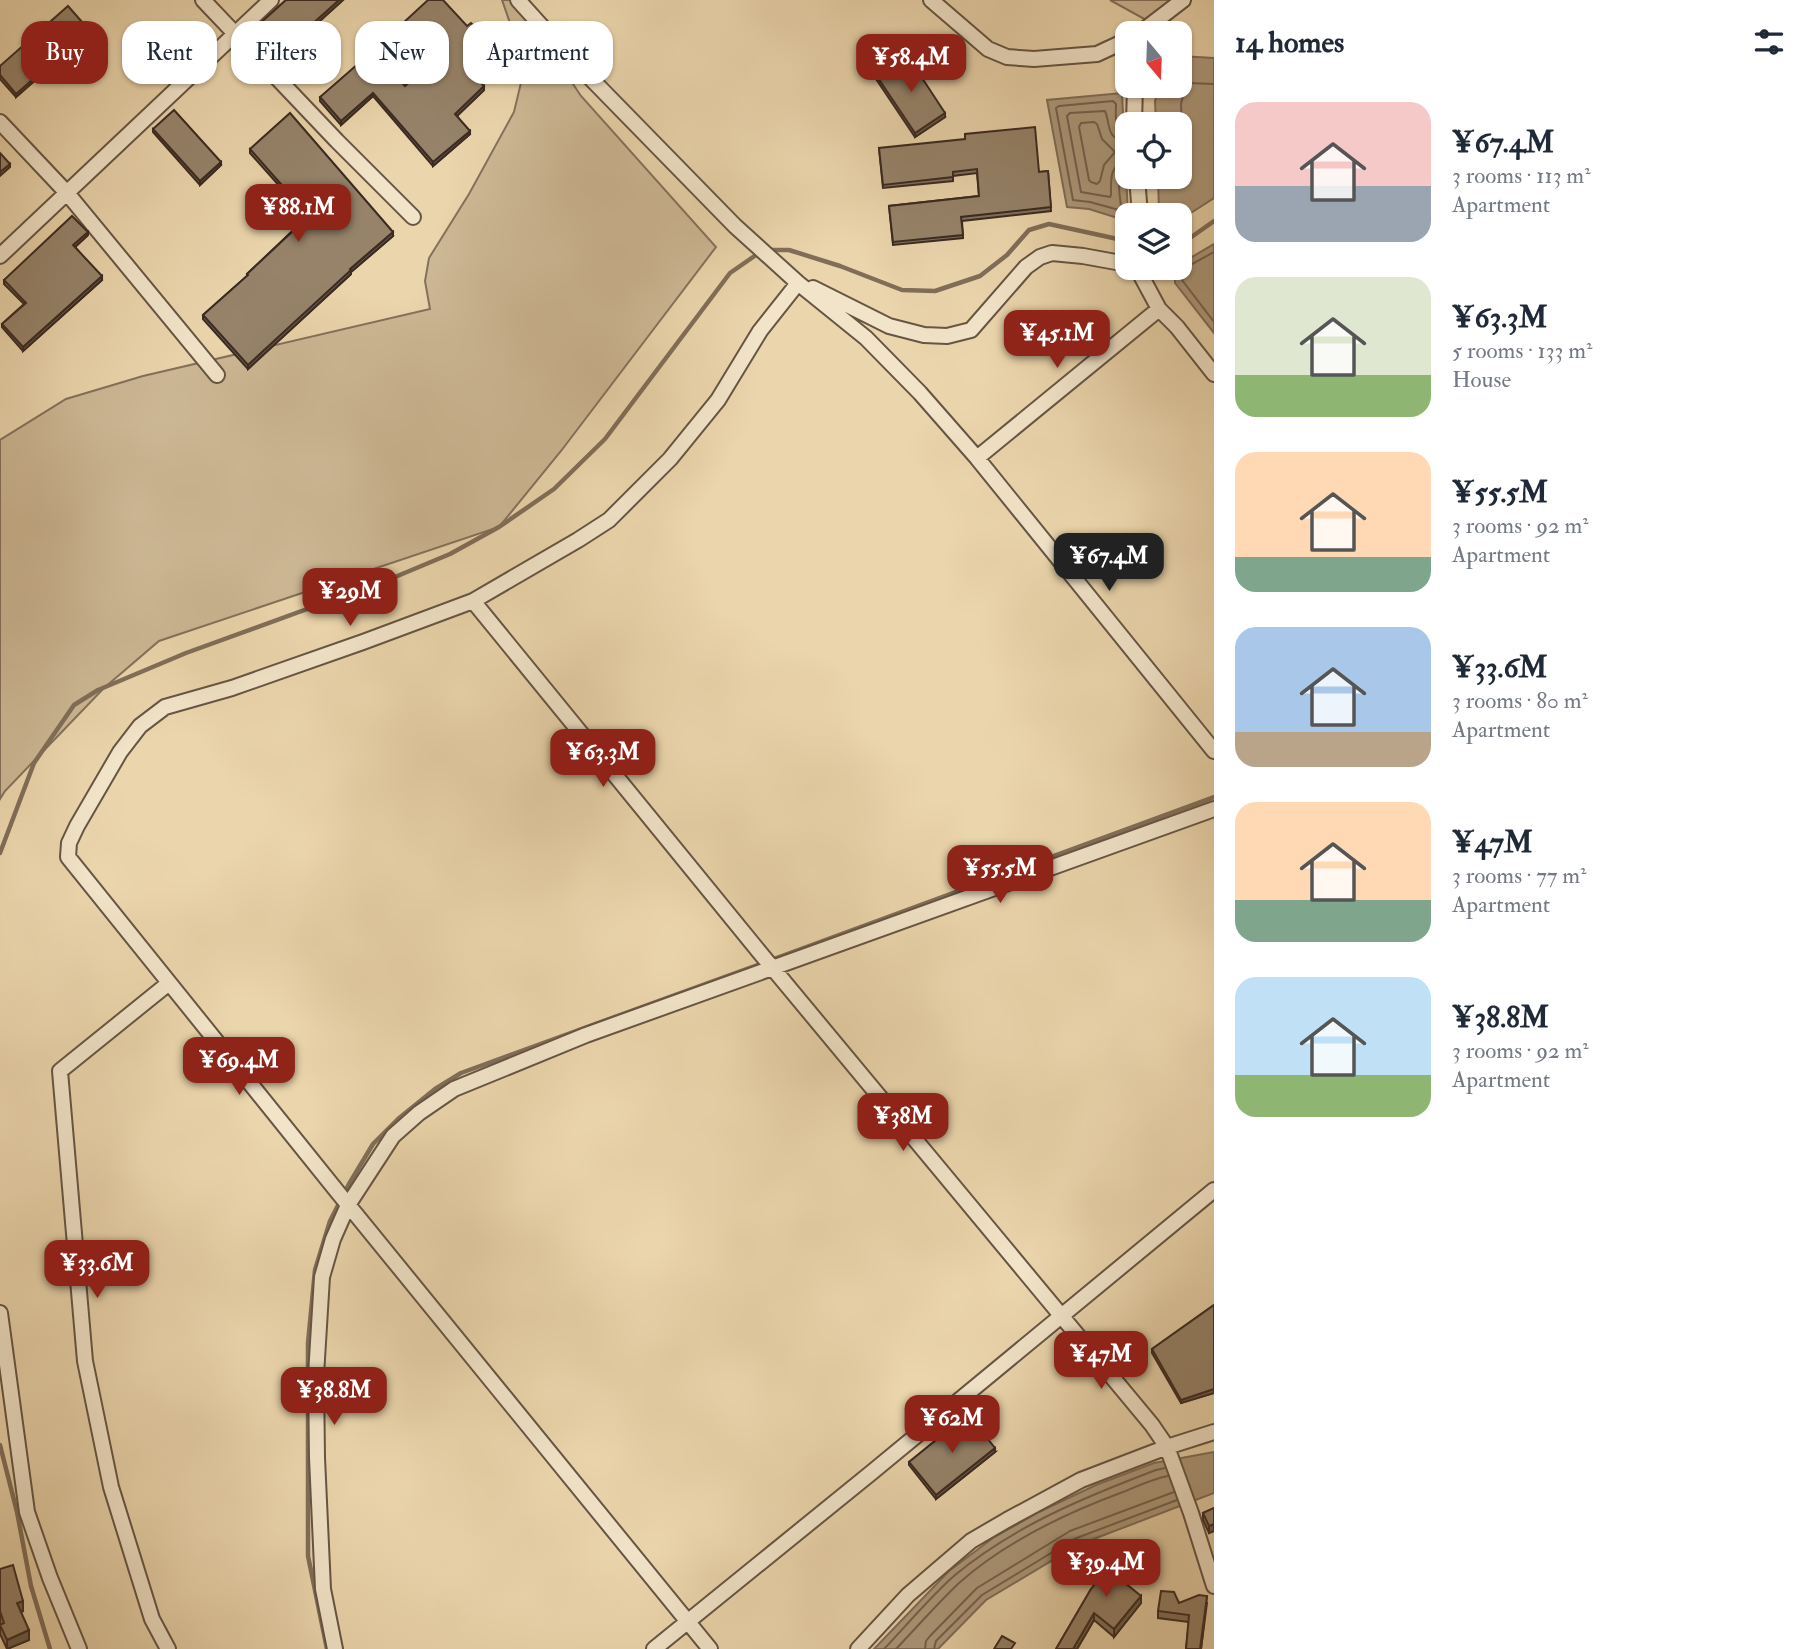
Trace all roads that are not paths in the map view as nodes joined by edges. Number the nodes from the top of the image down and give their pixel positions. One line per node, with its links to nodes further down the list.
1 (203, 0): 8 (street)
2 (271, 0): 6 (street)
3 (518, 0): 18 (street)
4 (931, 0): 10 (street)
5 (1183, 0): 7 (street)
6 (249, 21)
7 (1156, 21)
8 (231, 29)
9 (231, 39): 13 (street)
10 (1115, 46)
11 (283, 84): 14 (street)
12 (0, 122): 13 (street)
13 (67, 193): 15 (street); 21 (street)
14 (414, 216)
15 (0, 256)
16 (1115, 262): 18 (street)
17 (1143, 280): 19 (street)
18 (798, 283): 22 (street); 23 (street)
19 (1159, 309): 20 (street); 22 (street)
20 (1214, 374)
21 (217, 375)
22 (977, 458): 24 (street)
23 (473, 601): 26 (street); 27 (street)
24 (1214, 751)
25 (1214, 809): 26 (street)
26 (773, 968): 29 (street); 31 (street)
27 (169, 983): 29 (street); 37 (street)
28 (1214, 1190): 31 (street)
29 (348, 1204): 35 (street); 38 (street)
30 (0, 1313): 36 (street)
31 (1060, 1315): 33 (street); 35 (street)
32 (1214, 1432): 33 (street)
33 (1167, 1447): 34 (street); 41 (street)
34 (1214, 1586)
35 (687, 1621): 39 (street); 40 (street)
36 (79, 1649)
37 (168, 1649)
38 (335, 1649)
39 (654, 1649)
40 (710, 1649)
41 (858, 1649)

